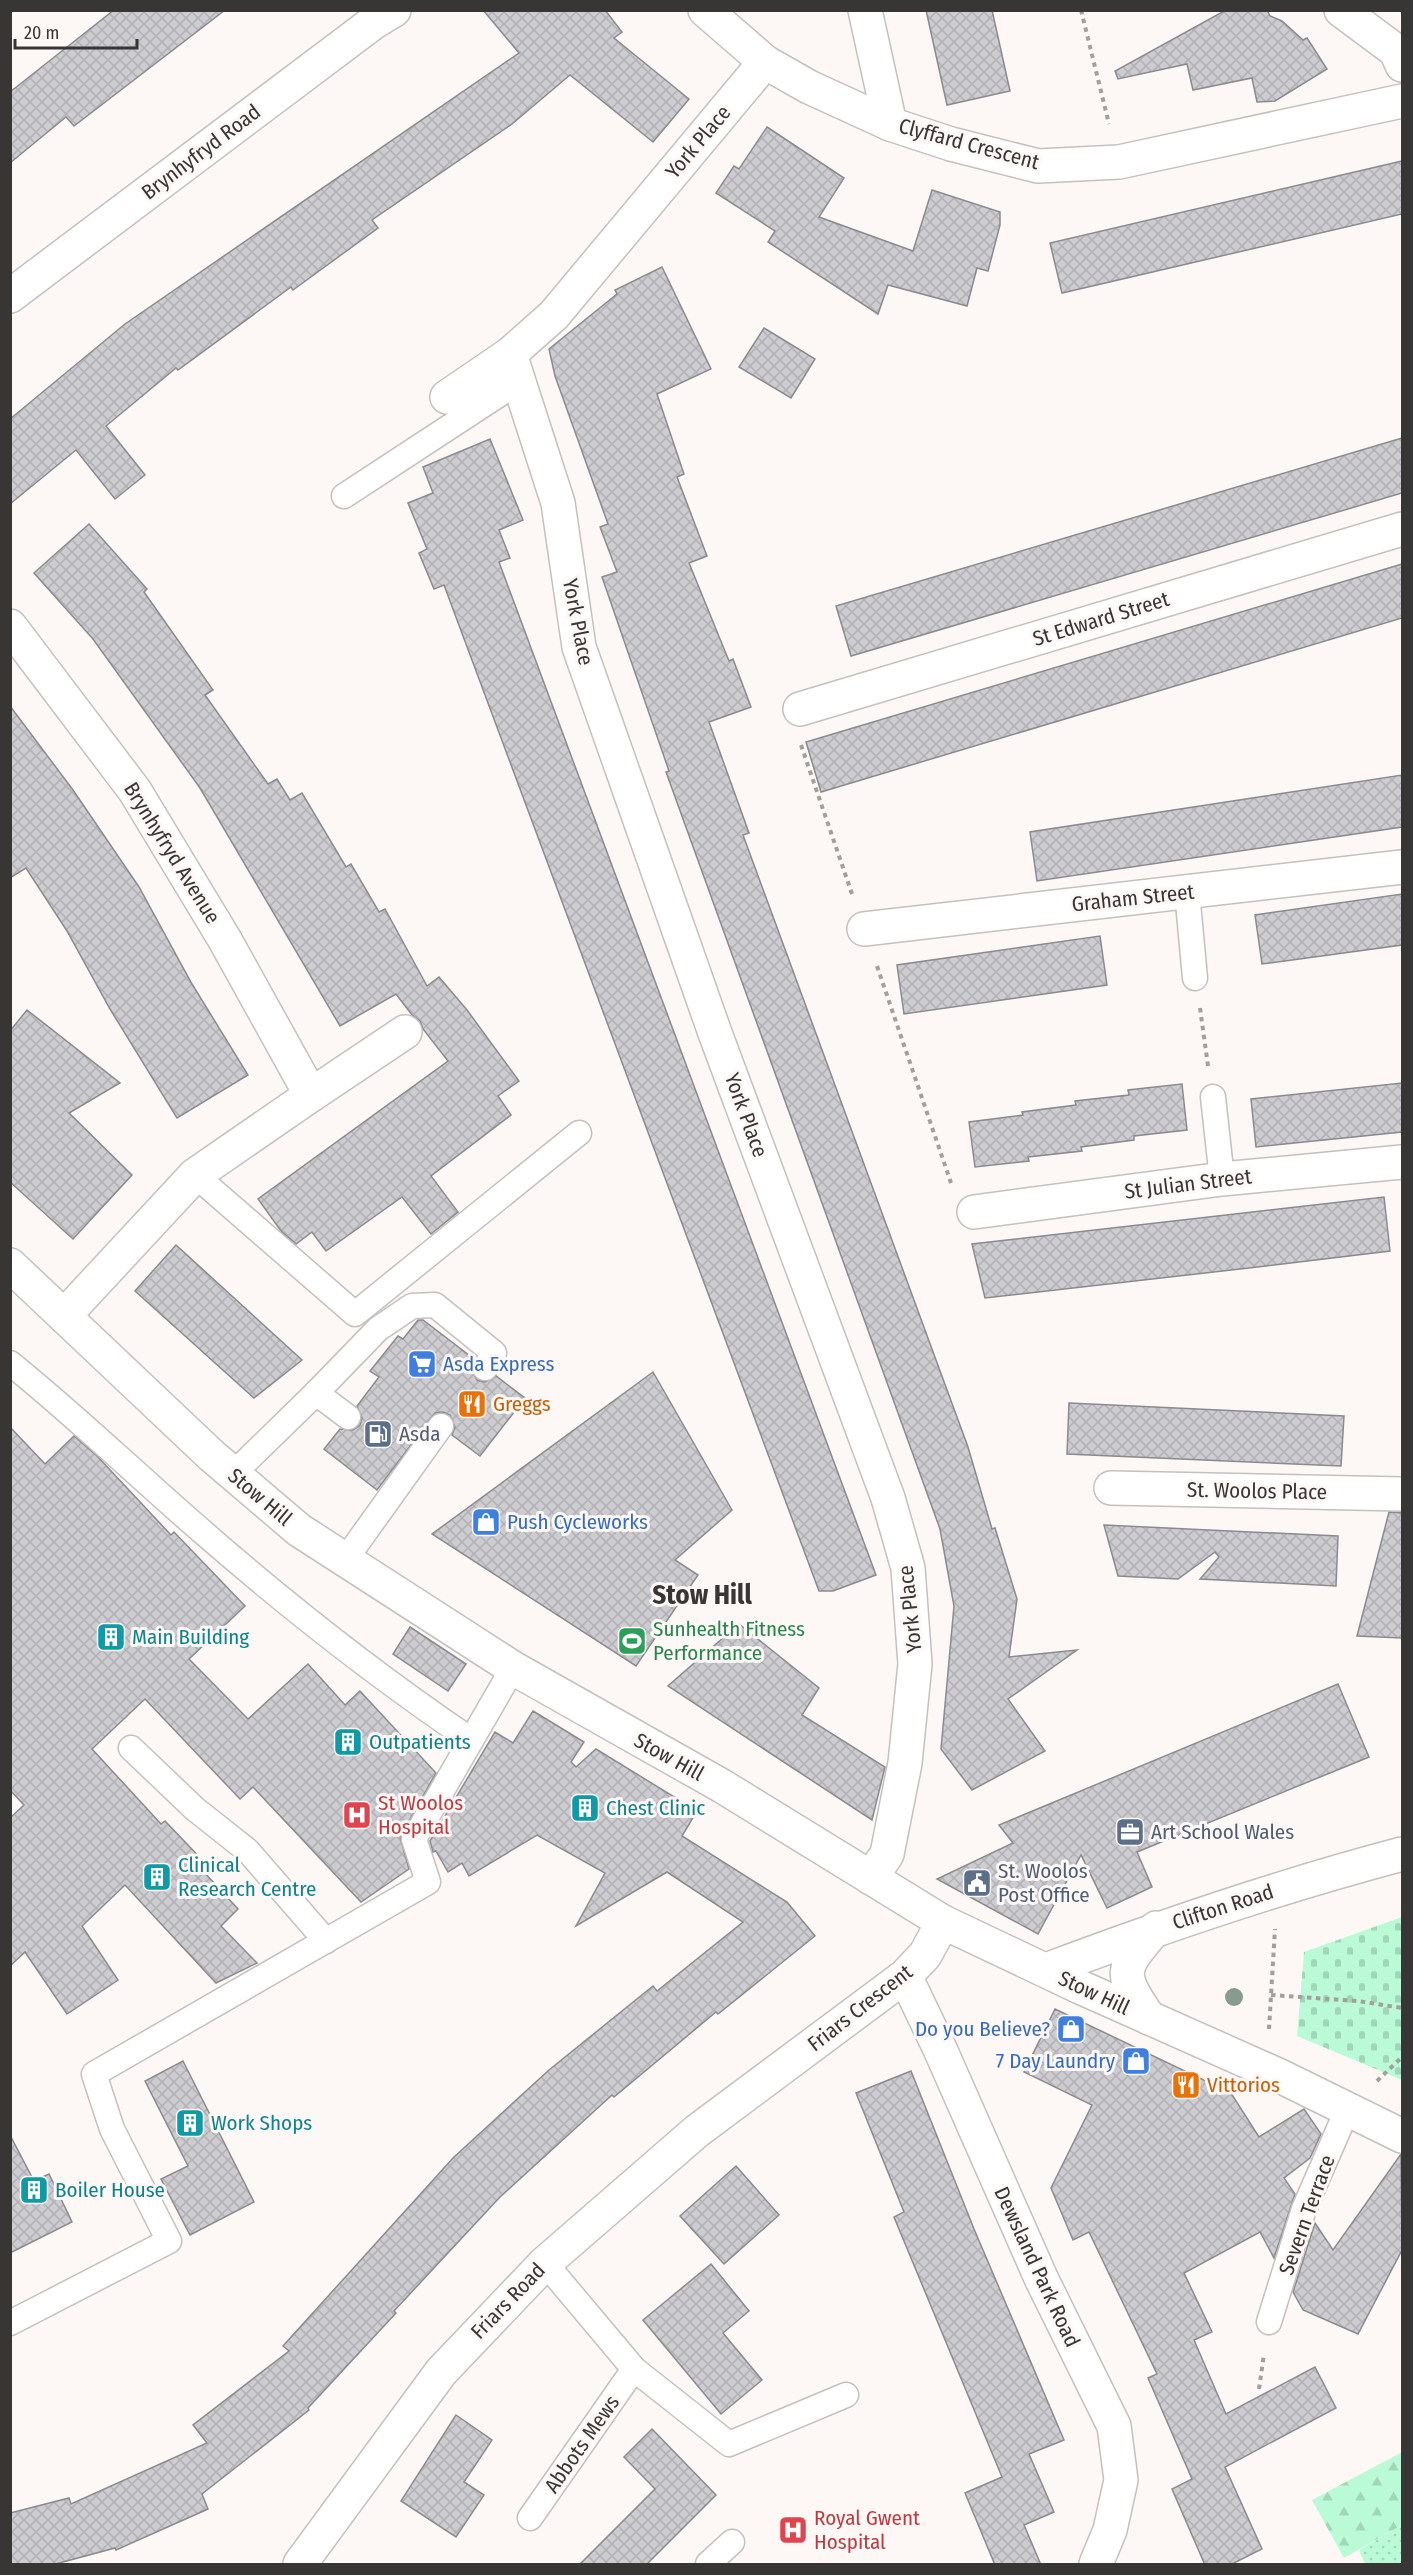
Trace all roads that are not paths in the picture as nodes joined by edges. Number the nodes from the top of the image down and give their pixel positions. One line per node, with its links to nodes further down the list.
1 (394, 10): 9 (street, Brynhyfryd Road)
2 (705, 10): 5 (street, Clyffard Crescent)
3 (865, 10): 8 (street)
4 (1341, 10): 6 (street)
5 (765, 62): 8 (street, Clyffard Crescent); 10 (street, York Place)
6 (1402, 65)
7 (1402, 101): 8 (street, Clyffard Crescent)
8 (890, 124)
9 (10, 296)
10 (514, 368): 11 (street, York Place); 12 (lane); 43 (street, York Place)
11 (447, 397)
12 (344, 496)
13 (1402, 529): 15 (street, St Edward Street)
14 (10, 626): 21 (street, Brynhyfryd Avenue)
15 (800, 709)
16 (1402, 867): 17 (street, Graham Street)
17 (1186, 892): 18 (street, Graham Street); 19 (lane)
18 (864, 929)
19 (1195, 978)
20 (405, 1032): 21 (street)
21 (311, 1095): 25 (street)
22 (1213, 1096): 26 (lane)
23 (579, 1132): 25 (lane)
24 (1402, 1162): 26 (street, St Julian Street)
25 (195, 1175): 29 (street)
26 (1222, 1179): 27 (street, St Julian Street)
27 (974, 1212)
28 (10, 1264): 29 (street, Stow Hill)
29 (64, 1316): 35 (street, Stow Hill)
30 (10, 1363): 40 (lane)
31 (485, 1368): 32 (lane)
32 (316, 1393): 33 (lane); 35 (lane)
33 (348, 1417)
34 (441, 1426): 38 (lane)
35 (233, 1474): 38 (street, Stow Hill)
36 (1111, 1488): 37 (street, St. Woolos Place)
37 (1402, 1494)
38 (345, 1560): 39 (street, Stow Hill)
39 (513, 1668): 40 (lane); 43 (street, Stow Hill)
40 (471, 1740): 46 (lane)
41 (131, 1748): 46 (lane)
42 (1402, 1854): 45 (street, Clifton Road)
43 (871, 1878): 44 (street, Stow Hill)
44 (943, 1922): 47 (street, Stow Hill); 48 (street, Friars Crescent)
45 (1156, 1928): 47 (street, Clifton Road); 49 (street)
46 (326, 1941): 55 (lane)
47 (1046, 1970): 49 (street, Stow Hill)
48 (905, 1976): 50 (street, Friars Crescent); 62 (street, Dewsland Park Road)
49 (1149, 2018): 51 (street, Stow Hill)
50 (763, 2082): 53 (street, Friars Road)
51 (1348, 2108): 52 (street, Stow Hill); 54 (lane, Severn Terrace)
52 (1402, 2136)
53 (544, 2262): 56 (lane); 60 (street, Friars Road)
54 (1269, 2322)
55 (10, 2323)
56 (634, 2369): 57 (lane); 58 (lane, Abbots Mews)
57 (846, 2395)
58 (530, 2518)
59 (732, 2542): 61 (lane)
60 (300, 2565)
61 (708, 2565)
62 (1096, 2565)

